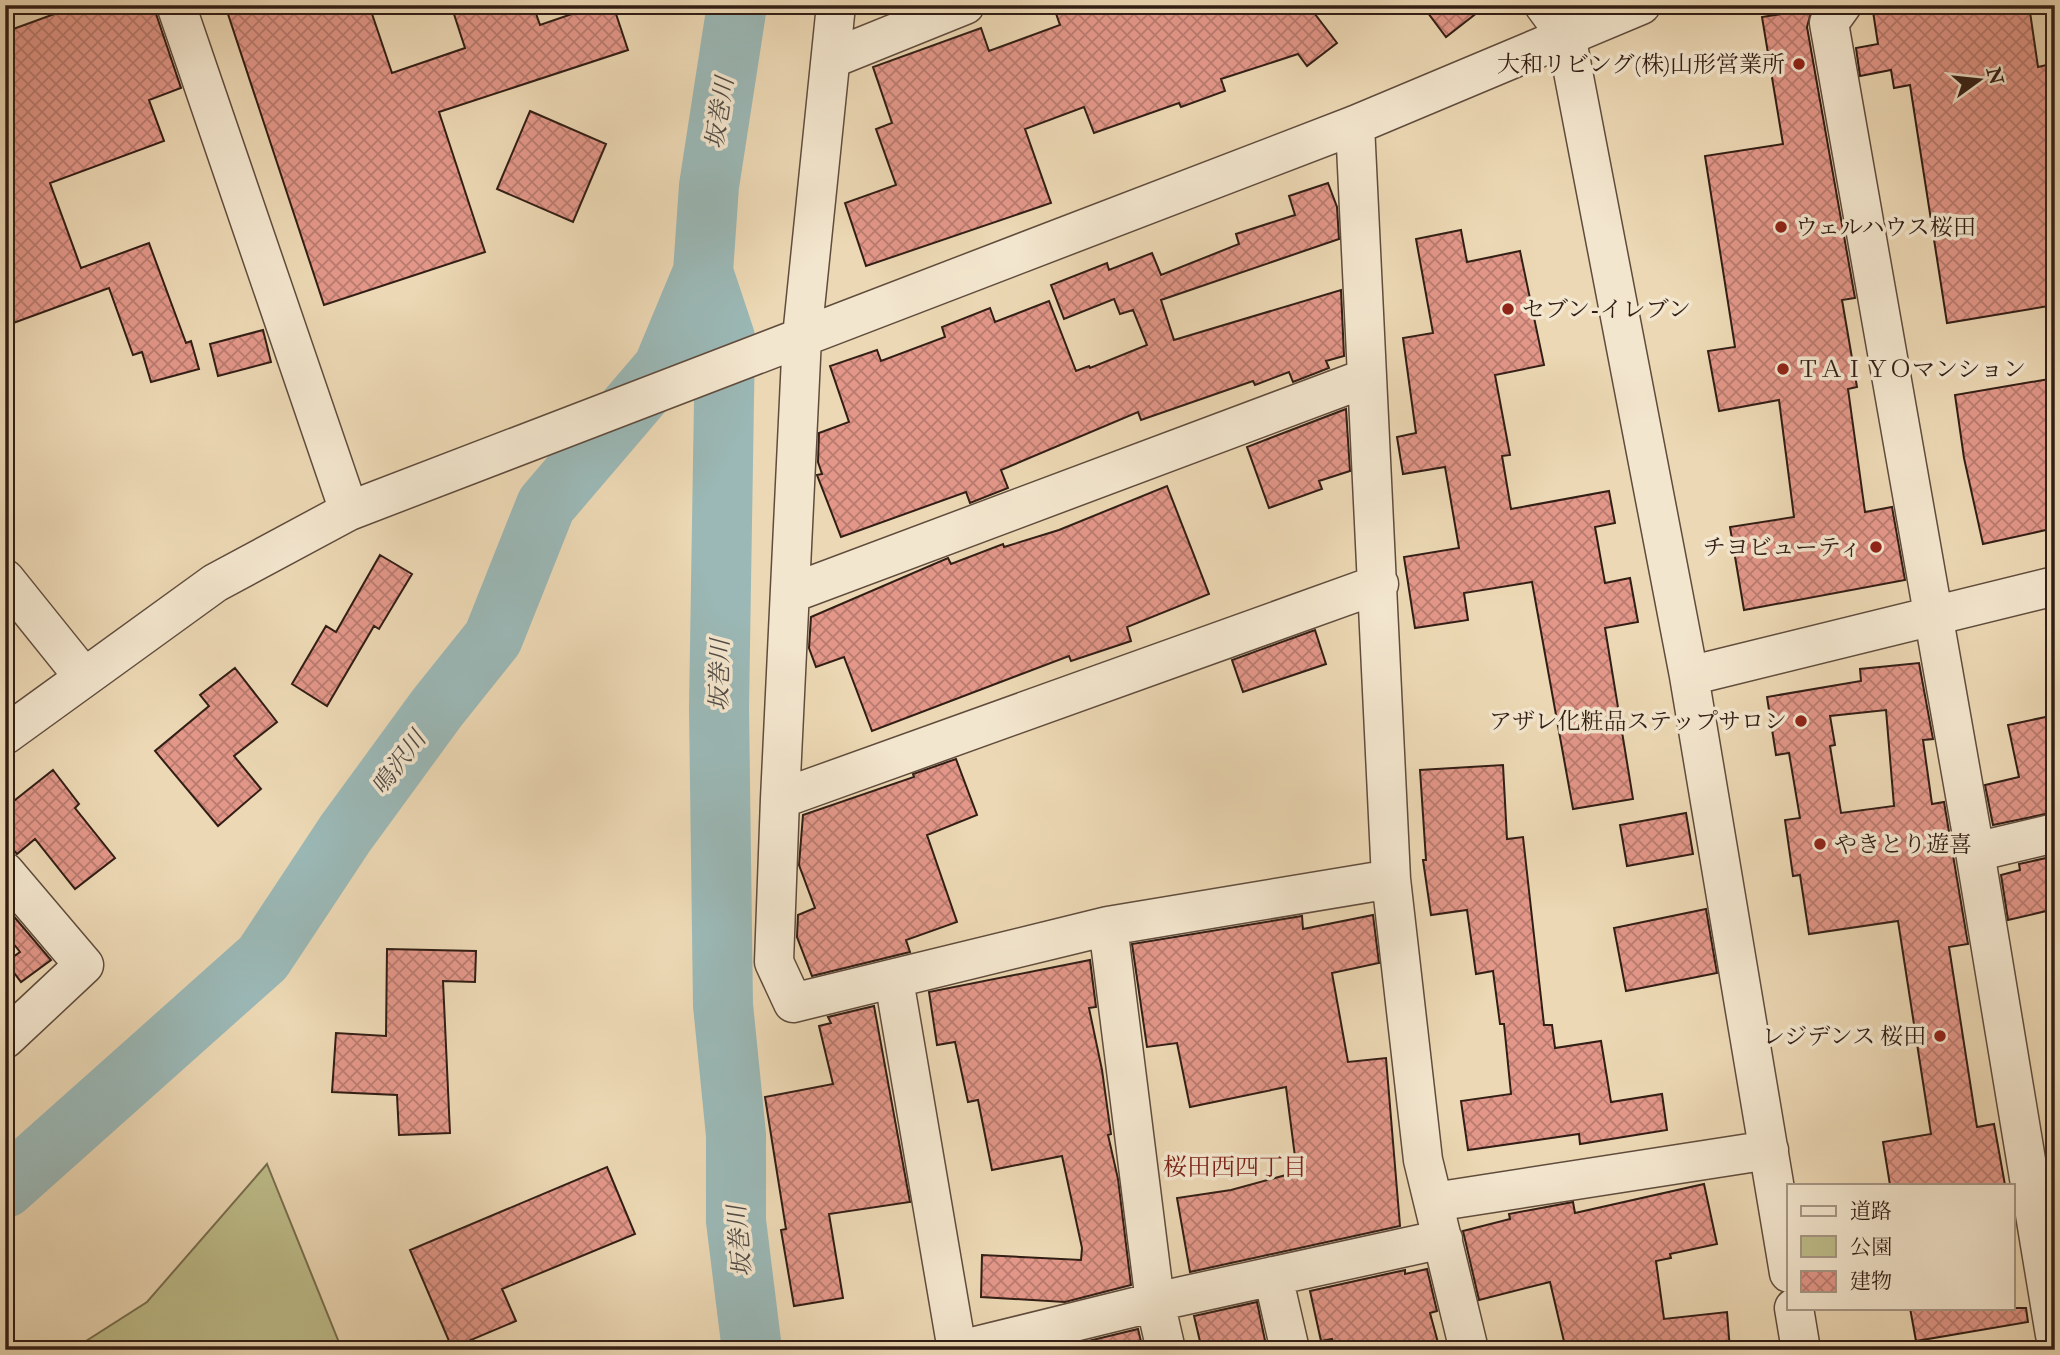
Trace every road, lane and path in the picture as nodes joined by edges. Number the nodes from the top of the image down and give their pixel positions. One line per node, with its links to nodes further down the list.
1 (176, 5): 11 (street)
2 (836, 5): 7 (street)
3 (965, 5): 7 (street)
4 (1641, 5): 6 (street)
5 (1843, 5): 16 (street)
6 (1555, 20): 8 (street); 18 (street)
7 (831, 59): 9 (street)
8 (1355, 125): 9 (street); 10 (street)
9 (802, 337): 11 (street); 15 (street)
10 (1366, 378): 13 (street); 15 (street)
11 (349, 511): 17 (street)
12 (5, 579): 17 (street)
13 (1379, 584): 20 (street); 24 (street)
14 (2055, 586): 16 (street)
15 (792, 593): 20 (street)
16 (1933, 614): 18 (street); 22 (street)
17 (83, 676): 19 (street)
18 (1689, 676): 28 (street)
19 (5, 735)
20 (780, 799): 26 (street)
21 (2055, 833): 22 (street)
22 (1975, 852): 35 (street)
23 (5, 872): 27 (street)
24 (1391, 879): 25 (street); 29 (street)
25 (1108, 926): 26 (street); 33 (street)
26 (894, 980): 36 (street)
27 (5, 1039)
28 (1769, 1150): 29 (street); 31 (street)
29 (1434, 1202): 30 (street)
30 (1443, 1239): 32 (street); 39 (street)
31 (1787, 1261)
32 (1273, 1276): 33 (street); 38 (street)
33 (1154, 1302): 36 (street); 37 (street)
34 (1794, 1310): 40 (street)
35 (2055, 1335)
36 (958, 1350)
37 (1166, 1350)
38 (1290, 1350)
39 (1469, 1350)
40 (1801, 1350)

